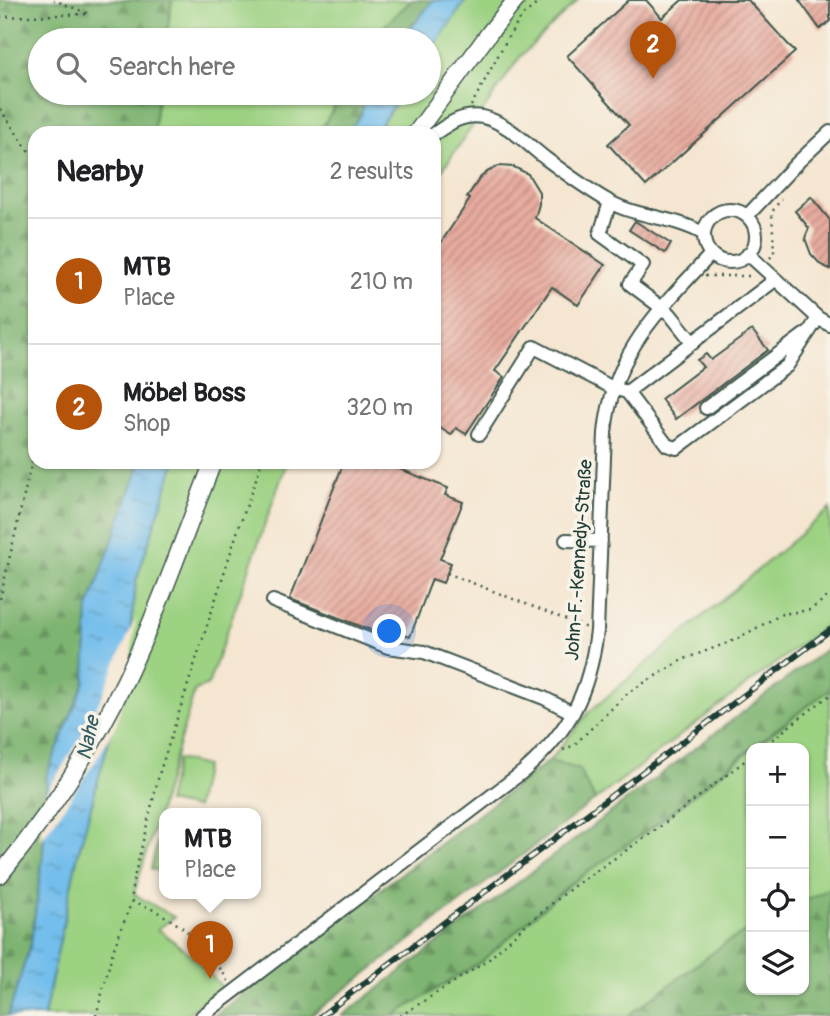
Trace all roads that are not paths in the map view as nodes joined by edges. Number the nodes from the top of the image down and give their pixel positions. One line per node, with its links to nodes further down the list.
1 (516, 0): 2 (main road)
2 (441, 99)
3 (437, 105): 4 (main road)
4 (421, 126)
5 (441, 129): 7 (street)
6 (830, 132): 8 (street)
7 (610, 202): 9 (street); 13 (street)
8 (747, 216): 9 (street); 11 (street)
9 (704, 234): 10 (street)
10 (711, 254): 11 (street); 13 (street, John-F.-Kennedy-Straße)
11 (748, 254): 12 (street)
12 (775, 280): 14 (street); 17 (street)
13 (662, 307): 17 (street); 18 (street, John-F.-Kennedy-Straße)
14 (818, 318): 15 (street); 16 (street)
15 (830, 325)
16 (811, 330): 19 (street); 20 (street)
17 (693, 344): 19 (street)
18 (613, 388): 19 (street); 21 (street); 24 (street, John-F.-Kennedy-Straße)
19 (627, 393)
20 (706, 408)
21 (479, 434)
22 (210, 469): 27 (main road)
23 (566, 540): 24 (street)
24 (601, 541): 26 (street, John-F.-Kennedy-Straße)
25 (273, 601): 26 (street)
26 (573, 713): 28 (street, John-F.-Kennedy-Straße)
27 (0, 875)
28 (202, 1016)

